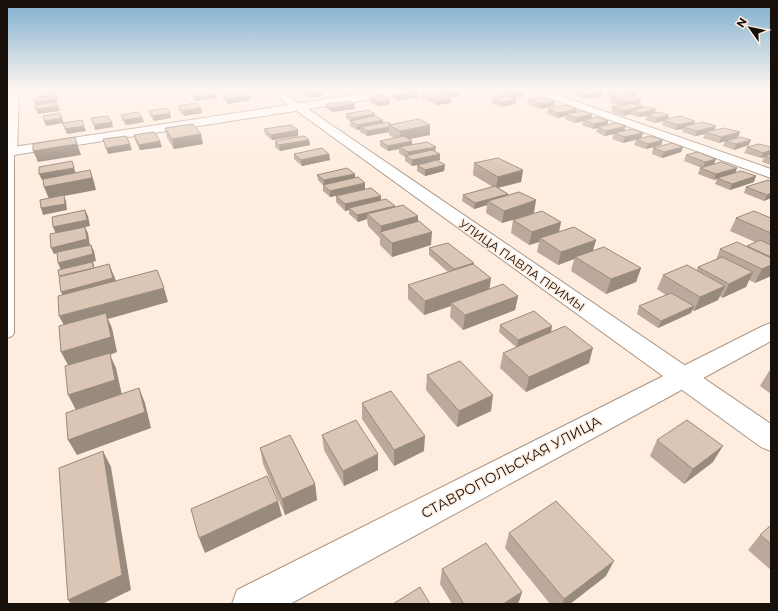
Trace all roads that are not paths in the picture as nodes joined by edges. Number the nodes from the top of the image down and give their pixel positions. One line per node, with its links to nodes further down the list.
1 (11, 119): 5 (street)
2 (228, 119): 5 (street)
3 (312, 119): 9 (street, УЛИЦА ПАВЛА ПРИМЫ)
4 (613, 119): 6 (street)
5 (8, 152): 8 (lane)
6 (771, 174)
7 (771, 331): 9 (street, СТАВРОПОЛЬСКАЯ УЛИЦА)
8 (7, 333)
9 (683, 377): 10 (street, УЛИЦА ПАВЛА ПРИМЫ); 11 (street, СТАВРОПОЛЬСКАЯ УЛИЦА)
10 (771, 440)
11 (251, 604)

